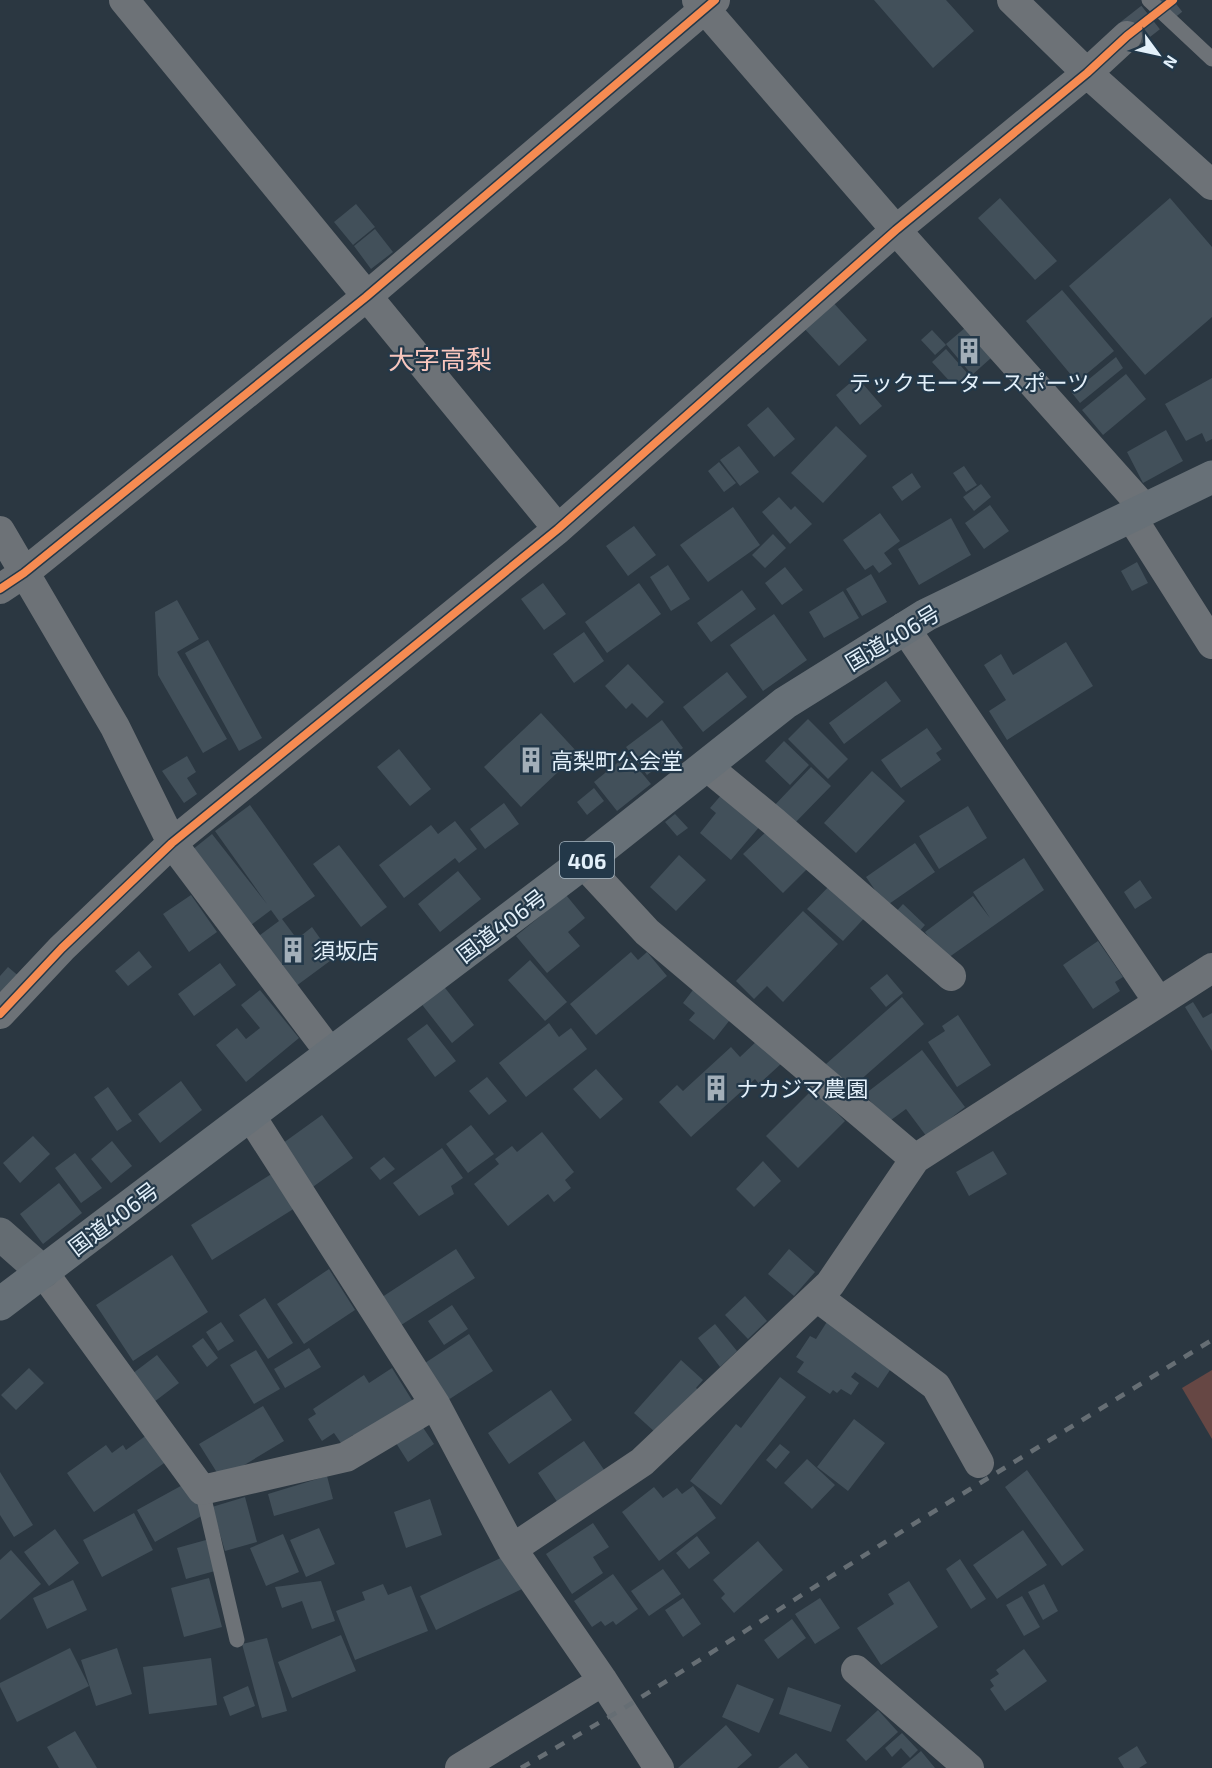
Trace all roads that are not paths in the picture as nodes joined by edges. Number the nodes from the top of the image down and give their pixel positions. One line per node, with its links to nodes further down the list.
1 (124, 0): 10 (street)
2 (1012, 0): 7 (street)
3 (1149, 0): 6 (lane)
4 (706, 3): 9 (street); 10 (street)
5 (1127, 36): 7 (street)
6 (1212, 59)
7 (1087, 73): 8 (street); 9 (street)
8 (1212, 185)
9 (896, 230): 12 (street); 13 (street)
10 (366, 297): 13 (street); 15 (street)
11 (1212, 477): 12 (highway, 国道406号 / 406)
12 (1137, 512): 16 (highway, 国道406号 / 406); 17 (street)
13 (558, 529): 19 (street)
14 (0, 531): 15 (street)
15 (12, 581): 19 (street)
16 (904, 627): 18 (highway, 国道406号 / 406); 23 (street)
17 (1212, 644)
18 (705, 765): 20 (highway, 国道406号 / 406); 22 (street)
19 (172, 843): 24 (street); 25 (street)
20 (583, 863): 25 (highway, 国道406号 / 406); 27 (street)
21 (1212, 968): 23 (street)
22 (951, 976)
23 (1158, 1001): 27 (street)
24 (0, 1014)
25 (330, 1054): 26 (highway, 国道406号 / 406)
26 (249, 1115): 29 (highway, 国道406号 / 406); 32 (street)
27 (915, 1159): 30 (street)
28 (0, 1234): 29 (street)
29 (43, 1272): 31 (highway, 国道406号 / 406); 34 (street)
30 (817, 1297): 33 (street); 35 (street)
31 (0, 1304)
32 (435, 1404): 34 (street); 35 (street)
33 (979, 1463)
34 (202, 1490): 36 (lane)
35 (512, 1549): 38 (street)
36 (237, 1641)
37 (856, 1670): 41 (street)
38 (603, 1681): 39 (street); 40 (street)
39 (460, 1768)
40 (659, 1768)
41 (969, 1768)

